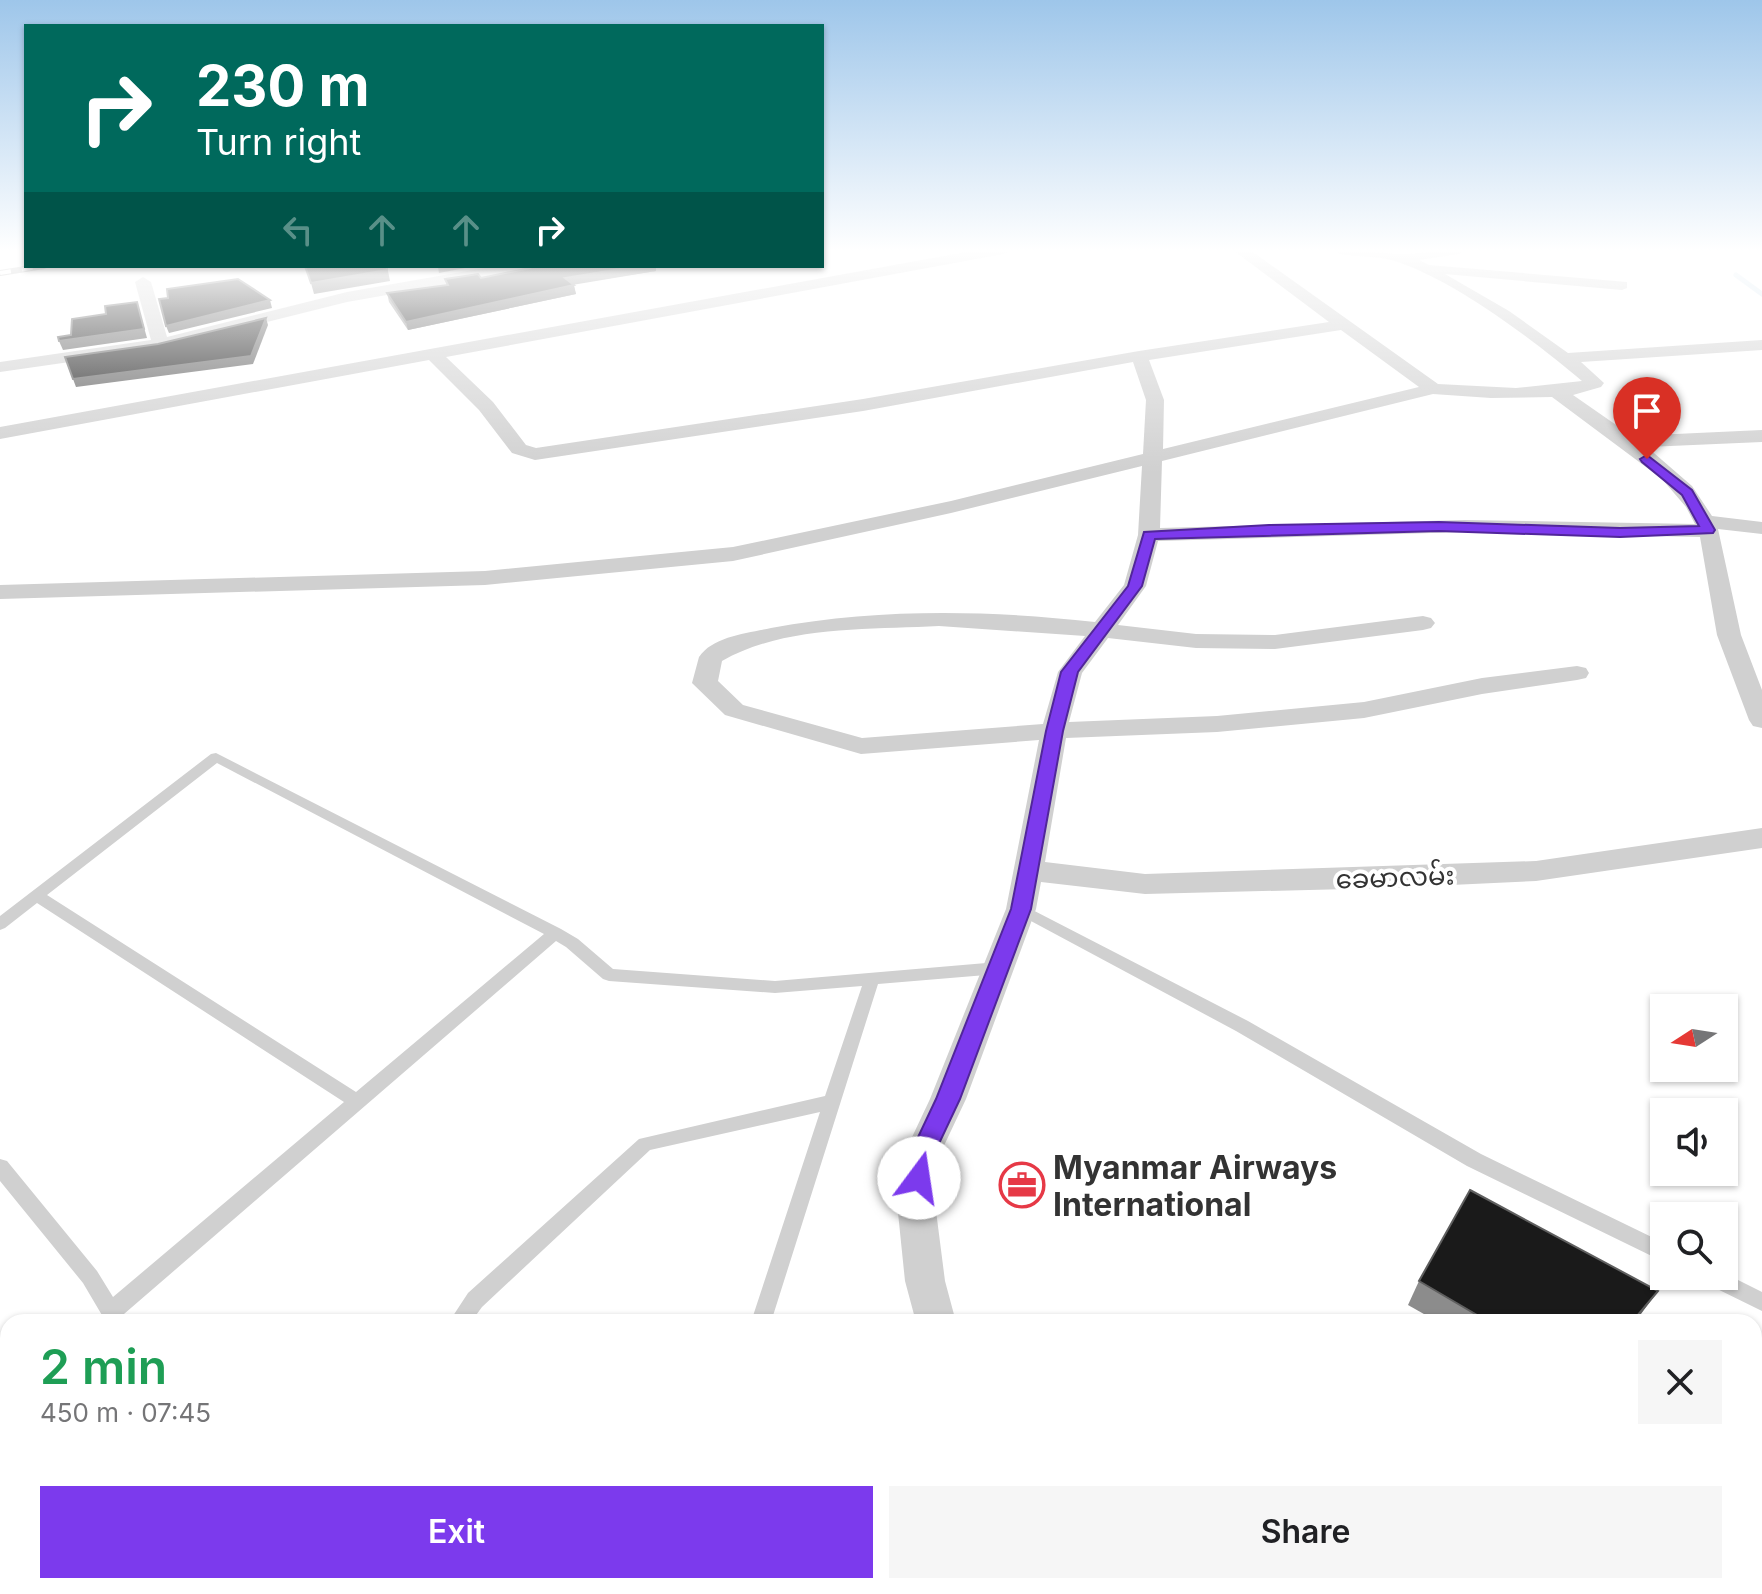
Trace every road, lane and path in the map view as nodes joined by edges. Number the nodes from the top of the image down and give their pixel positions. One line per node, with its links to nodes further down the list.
1 (155, 324): 6 (street)
2 (239, 324): 6 (street)
3 (591, 324): 8 (street)
4 (1516, 324): 10 (street)
5 (1342, 325): 9 (street); 12 (street)
6 (160, 344): 11 (street)
7 (1762, 345): 10 (street)
8 (432, 353): 9 (street); 14 (street)
9 (1139, 356): 17 (street)
10 (1566, 358): 13 (street)
11 (0, 367)
12 (1433, 389): 13 (street); 17 (street)
13 (1554, 390): 16 (street)
14 (0, 433)
15 (1762, 436): 16 (street)
16 (1626, 442): 18 (street)
17 (1150, 460): 20 (street); 21 (street)
18 (1706, 526): 19 (street); 20 (street); 25 (street)
19 (1762, 528)
20 (1149, 535): 23 (street)
21 (0, 592)
22 (1423, 623): 23 (street)
23 (1099, 631): 26 (street); 26 (street)
24 (1577, 673): 26 (street)
25 (1762, 720)
26 (1054, 731): 28 (street)
27 (1762, 838): 28 (street, ခေမာလမ်း)
28 (1026, 870): 30 (street)
29 (37, 896): 31 (lane); 32 (lane); 35 (lane)
30 (1021, 909): 33 (street); 38 (lane)
31 (0, 924)
32 (555, 933): 34 (lane); 35 (lane)
33 (998, 968): 34 (lane); 45 (street)
34 (872, 979): 36 (lane)
35 (358, 1102): 42 (lane)
36 (832, 1102): 43 (lane); 44 (lane)
37 (0, 1167): 41 (lane)
38 (1650, 1246)
39 (1738, 1290): 40 (lane)
40 (1762, 1302)
41 (112, 1314)
42 (117, 1314)
43 (465, 1314)
44 (764, 1314)
45 (934, 1314)

